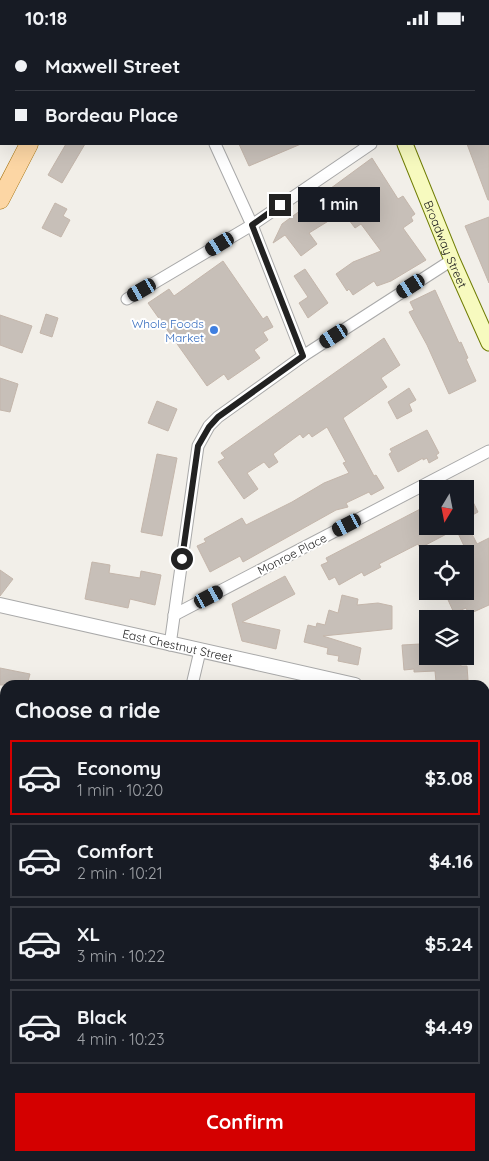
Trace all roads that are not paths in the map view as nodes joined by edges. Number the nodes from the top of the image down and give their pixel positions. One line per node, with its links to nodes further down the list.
1 (28, 145): 5 (main road)
2 (214, 145): 6 (street)
3 (370, 145): 6 (street)
4 (405, 145): 7 (main road, Broadway Street)
5 (0, 199)
6 (252, 225): 8 (street); 10 (street)
7 (452, 260): 9 (main road, Broadway Street); 10 (street)
8 (127, 299)
9 (489, 343)
10 (303, 356): 13 (street)
11 (489, 451): 13 (street, Monroe Place)
12 (0, 605): 14 (street, East Chestnut Street)
13 (174, 615): 14 (street)
14 (170, 645): 15 (street, East Chestnut Street)
15 (200, 651): 16 (street); 17 (street, East Chestnut Street)
16 (193, 680)
17 (317, 680)

